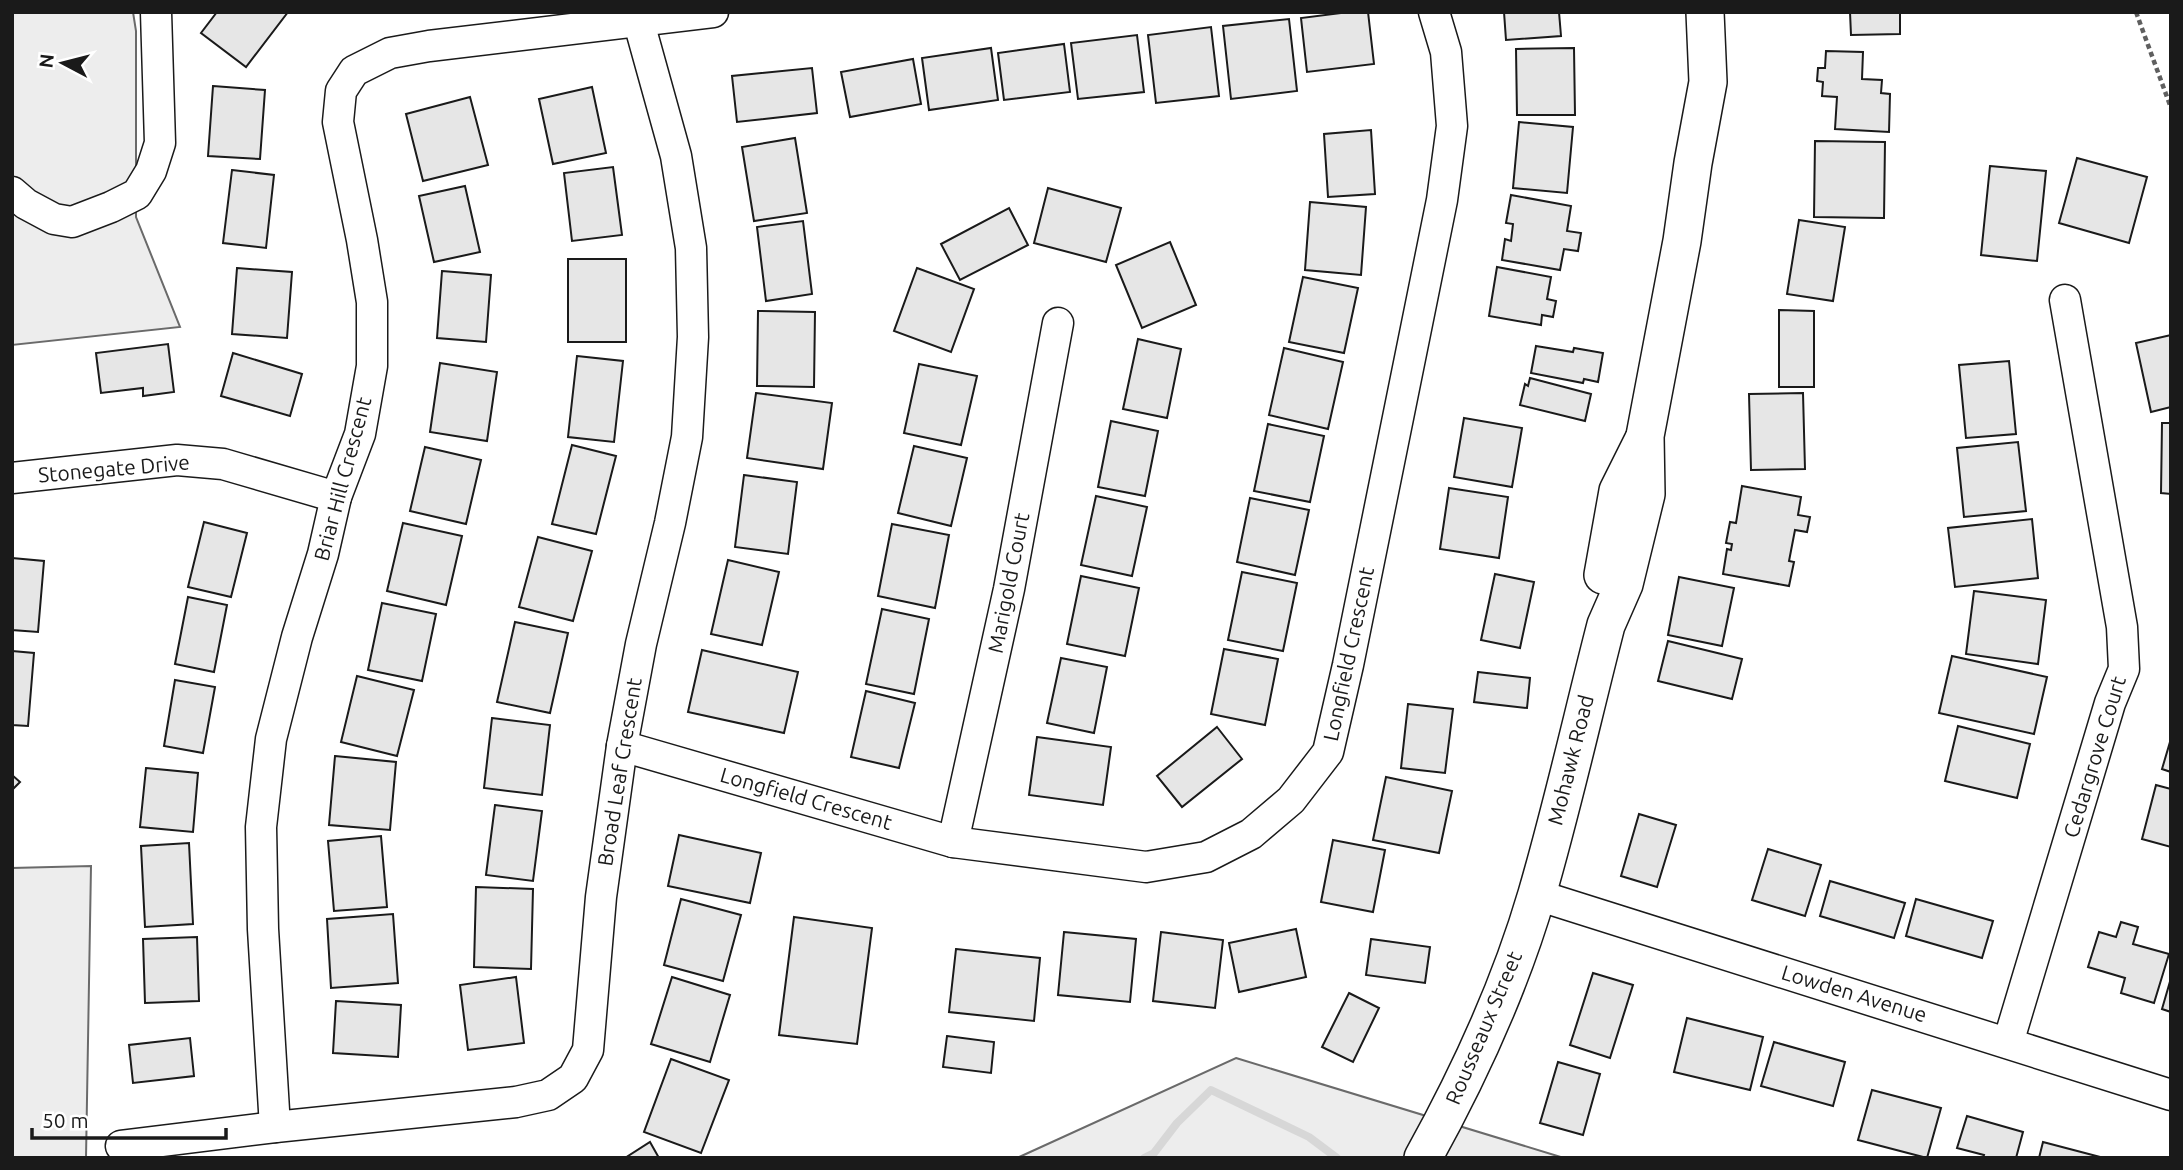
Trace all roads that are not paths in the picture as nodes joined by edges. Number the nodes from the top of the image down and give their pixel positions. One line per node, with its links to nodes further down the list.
1 (156, 12): 8 (street)
2 (713, 12): 6 (street, Briar Hill Crescent)
3 (1434, 12): 14 (street, Longfield Crescent)
4 (1680, 12): 7 (main road, Mohawk Road)
5 (1705, 12): 7 (main road, Mohawk Road)
6 (637, 16): 12 (street, Briar Hill Crescent); 13 (street, Broad Leaf Crescent)
7 (1693, 163): 15 (main road, Mohawk Road)
8 (12, 192)
9 (2065, 300): 16 (street, Cedargrove Court)
10 (1058, 323): 14 (street, Marigold Court)
11 (12, 478): 12 (street, Stonegate Drive)
12 (336, 497): 18 (street, Briar Hill Crescent)
13 (622, 746): 14 (street, Longfield Crescent); 18 (street, Broad Leaf Crescent)
14 (953, 842)
15 (1537, 895): 16 (street, Lowden Avenue); 20 (main road, Rousseaux Street)
16 (2008, 1043): 17 (street, Lowden Avenue)
17 (2171, 1095)
18 (275, 1127): 19 (street, Broad Leaf Crescent)
19 (121, 1146)
20 (1423, 1158)

